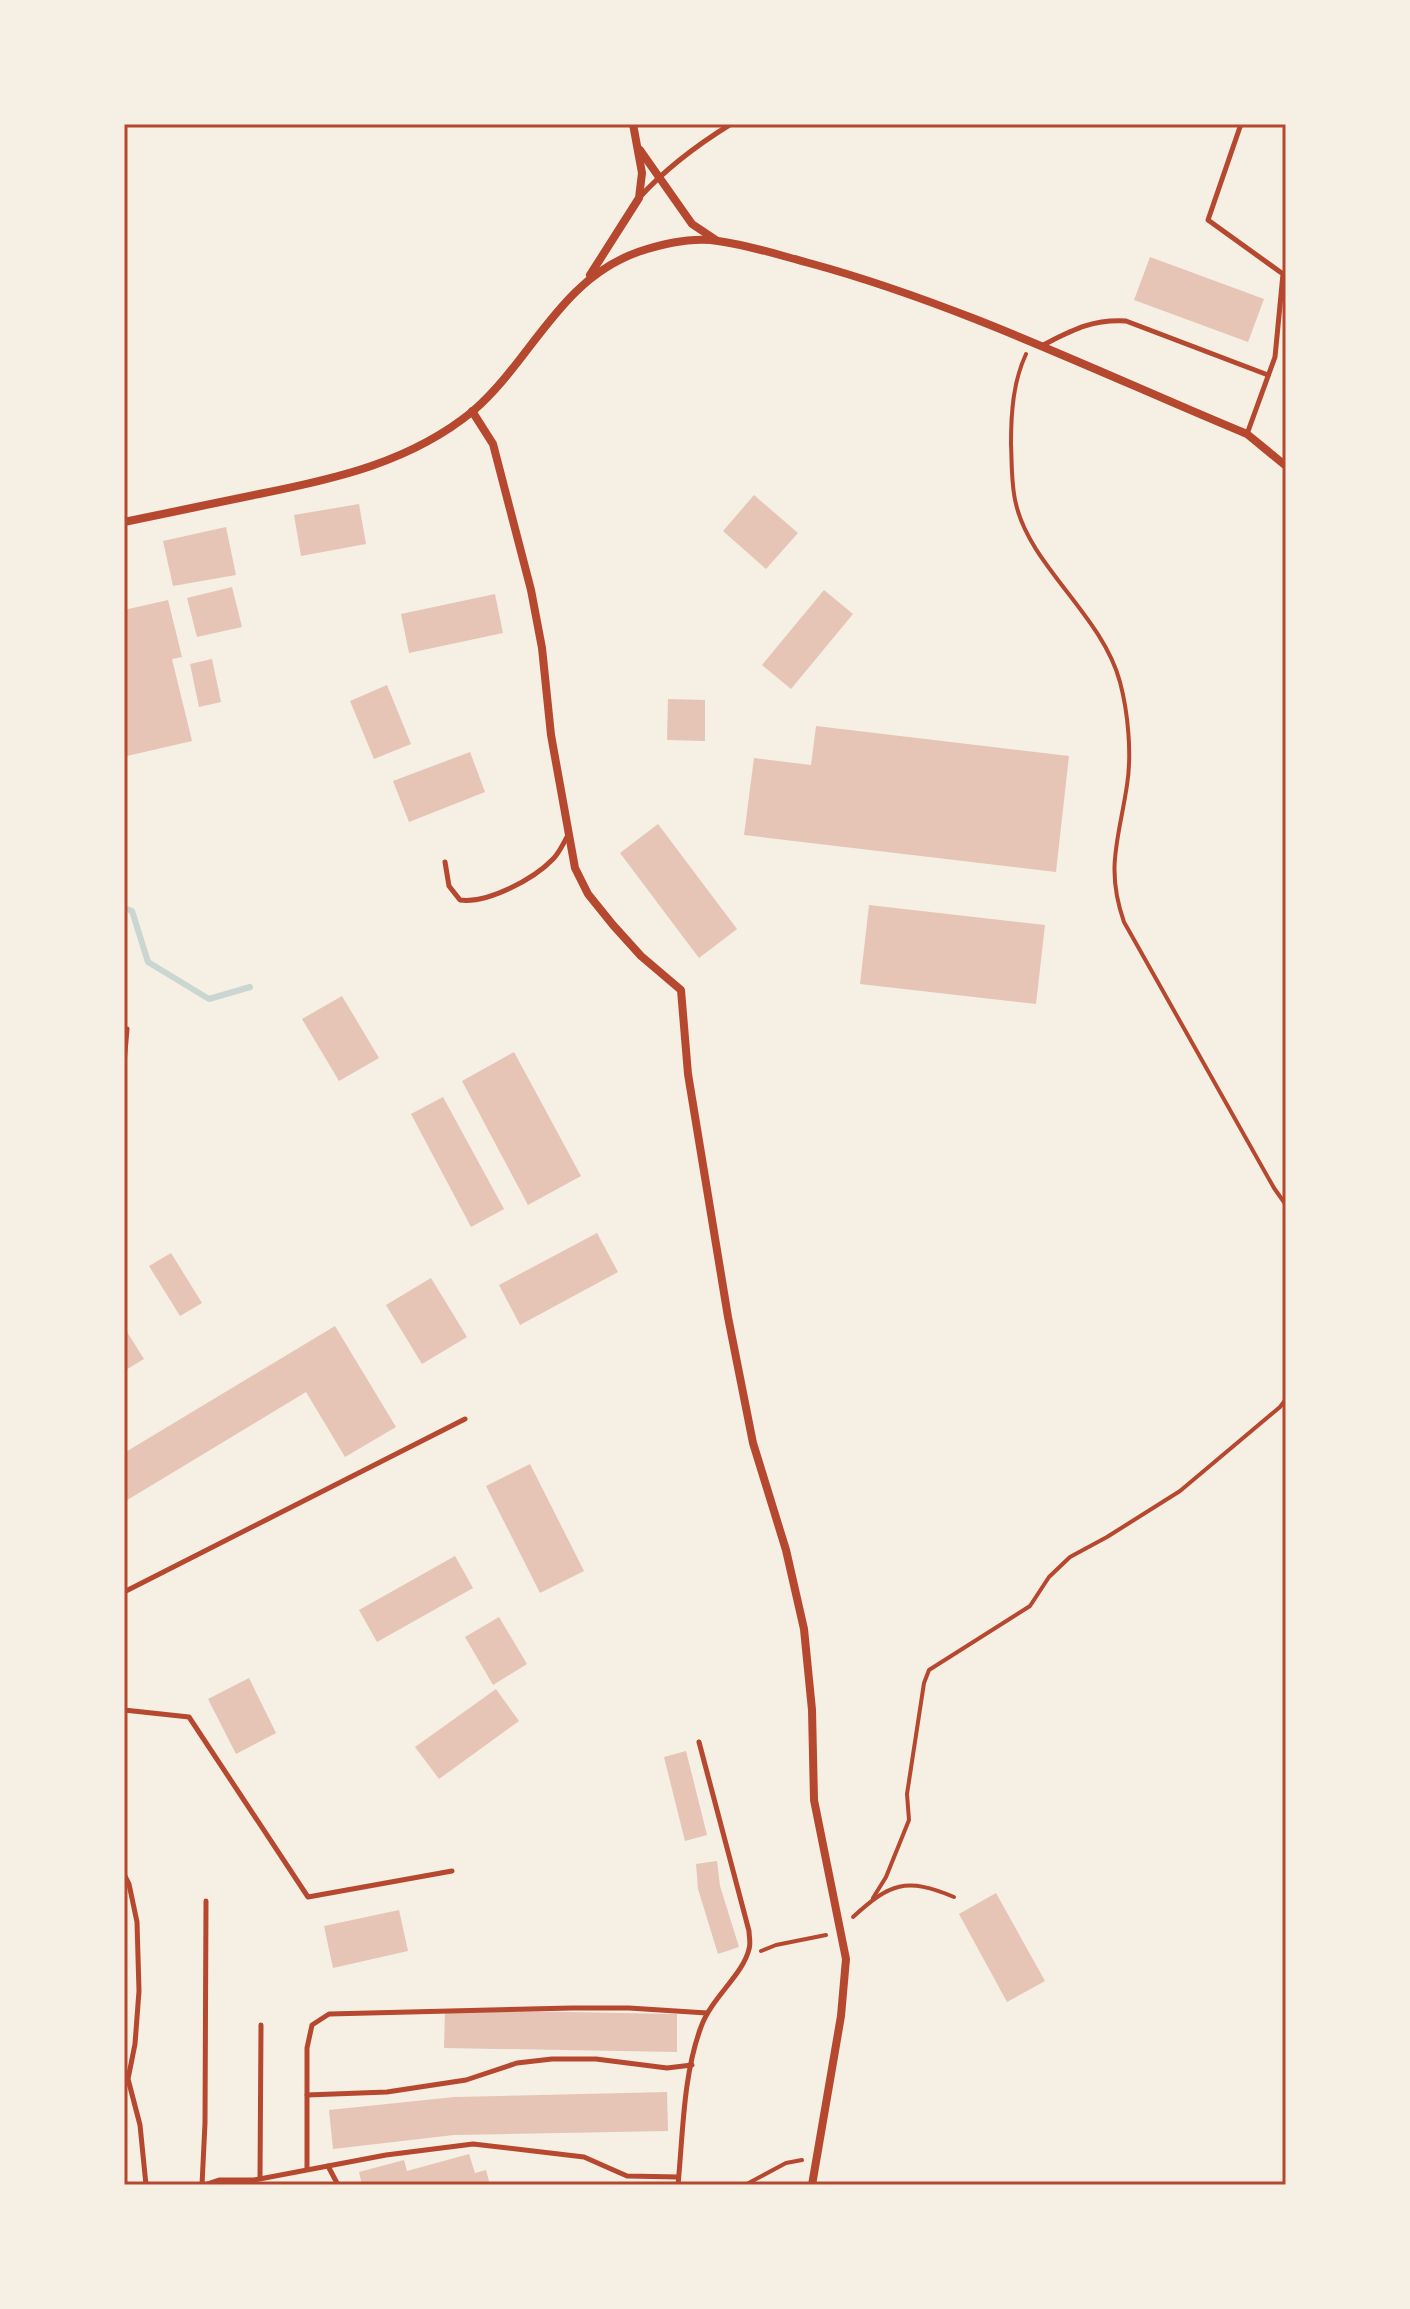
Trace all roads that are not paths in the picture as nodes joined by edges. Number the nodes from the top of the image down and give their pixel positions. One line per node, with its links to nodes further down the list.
1 (633, 124): 4 (street)
2 (731, 124): 5 (lane)
3 (1241, 124): 10 (lane)
4 (639, 149): 5 (street); 6 (street)
5 (658, 177): 6 (lane); 7 (street)
6 (639, 198): 8 (street)
7 (716, 240): 8 (street); 9 (street)
8 (588, 279): 11 (street)
9 (1040, 346): 10 (lane); 12 (street)
10 (1268, 375): 12 (lane)
11 (472, 411): 14 (street); 15 (street)
12 (1247, 434): 13 (street)
13 (1286, 466)
14 (124, 522)
15 (567, 837): 16 (lane); 39 (street)
16 (445, 862)
17 (127, 1029): 18 (lane)
18 (124, 1064)
19 (465, 1419): 20 (lane)
20 (124, 1592)
21 (124, 1710): 23 (lane)
22 (699, 1742): 26 (lane)
23 (452, 1871)
24 (124, 1874): 29 (lane)
25 (206, 1901): 36 (lane)
26 (707, 2013): 28 (lane); 30 (lane)
27 (261, 2025): 34 (lane)
28 (692, 2065): 30 (lane); 33 (lane)
29 (126, 2079): 35 (lane)
30 (307, 2095): 32 (lane)
31 (328, 2166): 32 (lane); 33 (lane); 37 (lane)
32 (307, 2169): 34 (lane)
33 (678, 2177): 38 (lane)
34 (257, 2181): 36 (lane)
35 (146, 2185)
36 (203, 2185)
37 (338, 2185)
38 (678, 2185)
39 (812, 2185)

